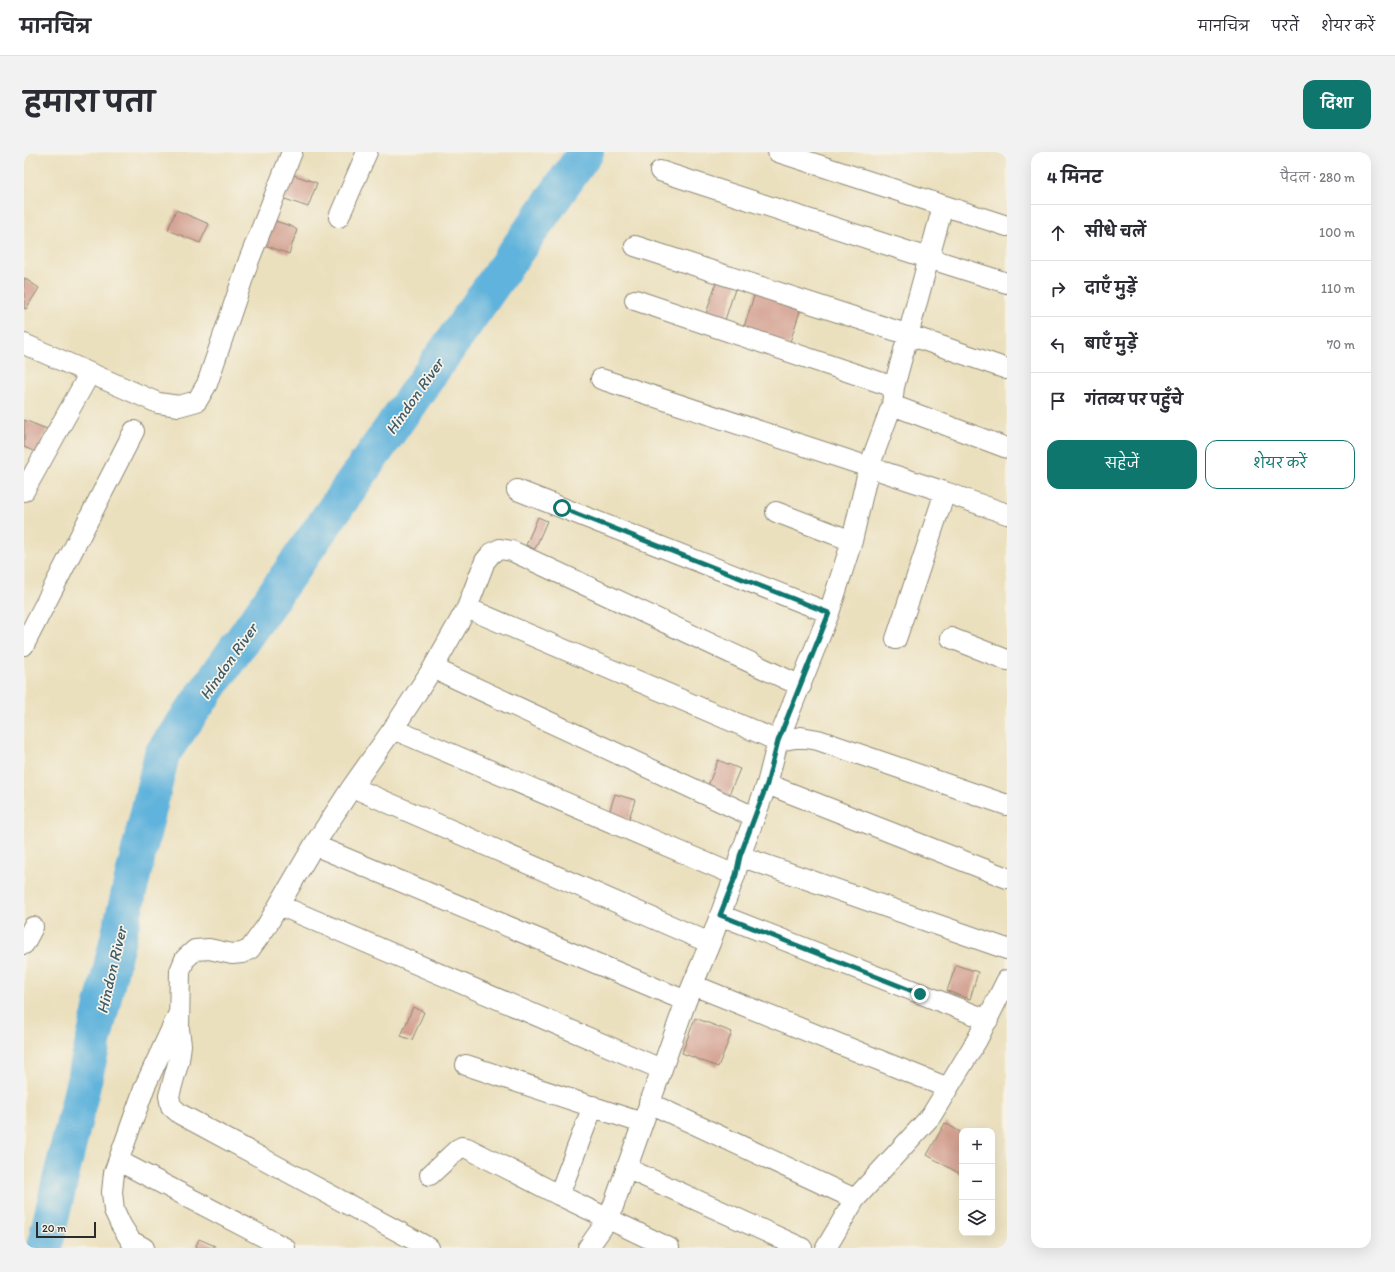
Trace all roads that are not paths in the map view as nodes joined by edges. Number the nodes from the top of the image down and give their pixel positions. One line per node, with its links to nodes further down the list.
1 (292, 152): 15 (street)
2 (367, 152): 6 (street)
3 (778, 152): 5 (street)
4 (660, 171): 9 (street)
5 (943, 206): 7 (street); 9 (street)
6 (339, 217)
7 (1007, 226)
8 (635, 246): 12 (street)
9 (928, 258): 10 (street); 12 (street)
10 (1007, 283)
11 (635, 300): 17 (street)
12 (909, 335): 14 (street); 17 (street)
13 (24, 344): 15 (street)
14 (1007, 369)
15 (90, 374): 22 (street)
16 (601, 379): 20 (street)
17 (893, 396): 19 (street); 20 (street)
18 (134, 431): 31 (street)
19 (1007, 448)
20 (869, 467): 23 (street); 26 (street)
21 (517, 490): 28 (street)
22 (24, 491)
23 (945, 492): 25 (street); 30 (street)
24 (776, 512): 26 (street)
25 (1007, 514)
26 (852, 540): 28 (street)
27 (468, 608): 33 (street); 34 (street); 36 (street)
28 (829, 613): 34 (street)
29 (951, 638): 32 (street)
30 (896, 639)
31 (24, 645)
32 (1007, 660)
33 (433, 668): 35 (street); 40 (street)
34 (800, 686): 36 (street)
35 (393, 729): 38 (street); 42 (street)
36 (778, 741): 37 (street); 39 (street)
37 (767, 784): 40 (street); 43 (street)
38 (352, 787): 41 (street); 47 (street)
39 (1007, 804)
40 (754, 817): 42 (street)
41 (314, 845): 44 (street); 51 (street)
42 (738, 865): 45 (street); 49 (street)
43 (1007, 878)
44 (279, 905): 52 (street); 55 (street)
45 (720, 915): 47 (street); 53 (street)
46 (33, 927): 48 (street)
47 (710, 943): 51 (street)
48 (24, 944)
49 (1007, 949)
50 (1007, 980): 53 (street)
51 (689, 993): 55 (street); 56 (street)
52 (180, 1011): 60 (street); 68 (street)
53 (988, 1020): 56 (street)
54 (466, 1065): 58 (street)
55 (661, 1069): 57 (street)
56 (948, 1088): 64 (street)
57 (649, 1103): 59 (street); 64 (street)
58 (593, 1106): 59 (street); 63 (street)
59 (642, 1123): 61 (street)
60 (119, 1161): 66 (street); 67 (street)
61 (626, 1168): 65 (street); 71 (street)
62 (430, 1175): 63 (street)
63 (559, 1195): 65 (street)
64 (855, 1199): 72 (street)
65 (609, 1218): 69 (street); 70 (street)
66 (144, 1248)
67 (284, 1248)
68 (428, 1248)
69 (588, 1248)
70 (669, 1248)
71 (802, 1248)
72 (826, 1248)

